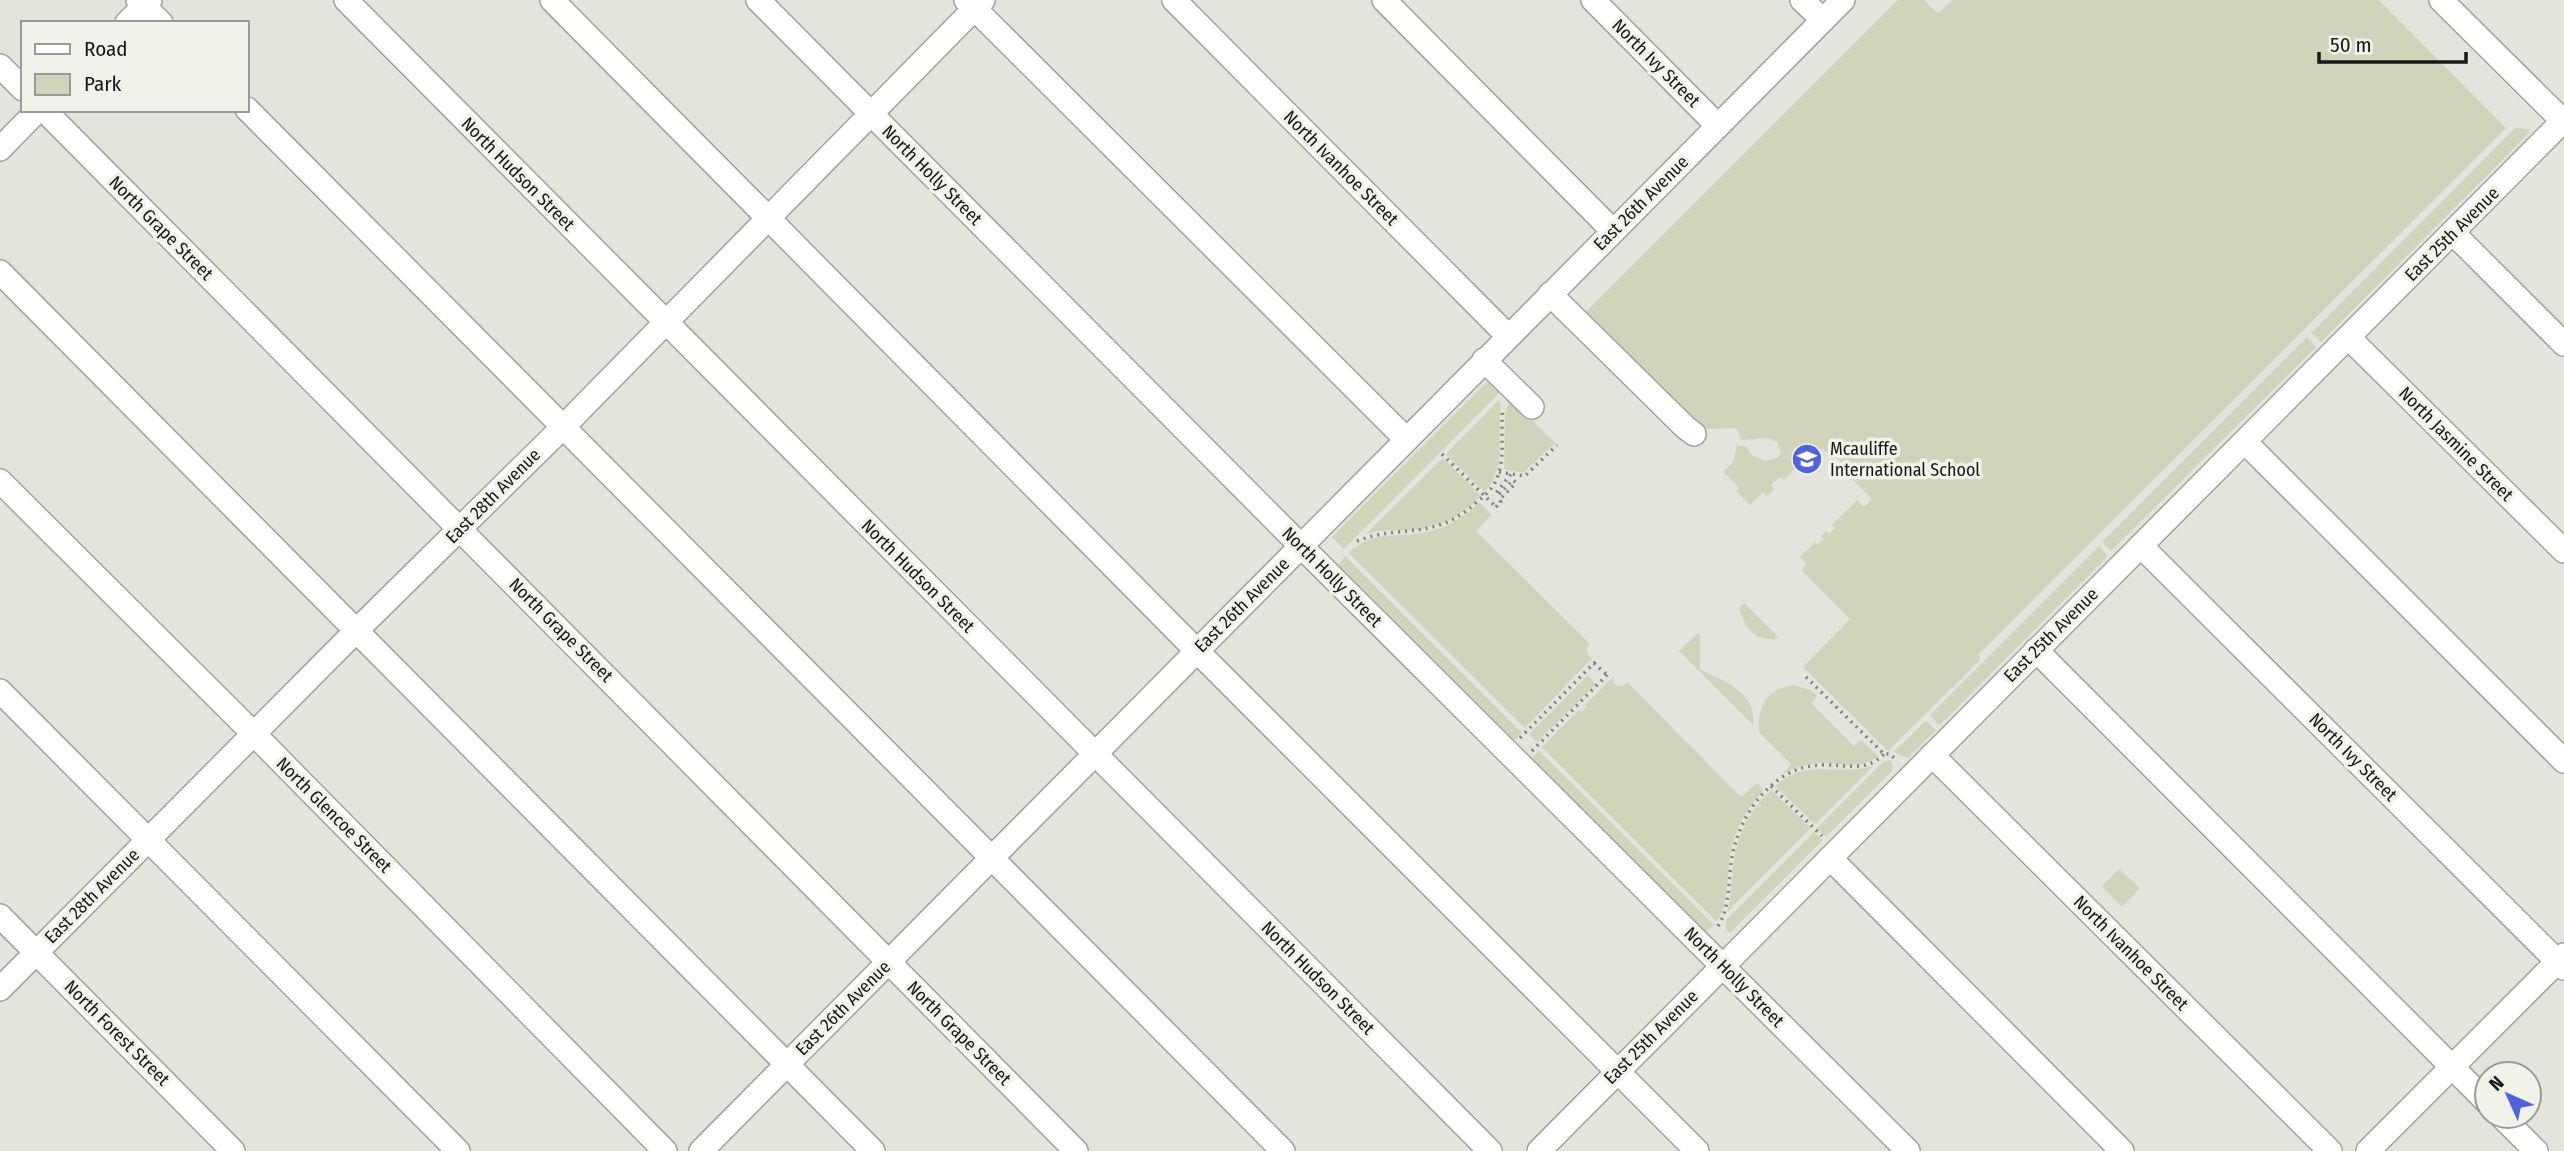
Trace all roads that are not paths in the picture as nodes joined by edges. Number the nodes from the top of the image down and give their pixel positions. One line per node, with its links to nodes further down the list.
1 (346, 0): 29 (street, North Hudson Street)
2 (552, 0): 24 (street)
3 (758, 0): 20 (street, North Holly Street)
4 (1174, 0): 30 (street, North Ivanhoe Street)
5 (1384, 0): 25 (street)
6 (1593, 0): 22 (street, North Ivy Street)
7 (1802, 0): 12 (street)
8 (1843, 0): 12 (street, East 26th Avenue)
9 (2441, 0): 21 (street)
10 (144, 2): 13 (street); 14 (street)
11 (975, 3): 20 (street, East 28th Avenue); 37 (street)
12 (1823, 20): 22 (street, East 26th Avenue)
13 (129, 21)
14 (159, 21)
15 (0, 66): 16 (street)
16 (21, 87)
17 (248, 110): 35 (street)
18 (36, 112): 23 (street)
19 (46, 112): 40 (street, North Grape Street)
20 (871, 114): 24 (street, East 28th Avenue); 41 (street, North Holly Street)
21 (2564, 121): 26 (street, East 25th Avenue)
22 (1718, 126): 25 (street, East 26th Avenue)
23 (0, 149)
24 (768, 217): 29 (street, East 28th Avenue); 45 (street)
25 (1613, 230): 28 (street, East 26th Avenue)
26 (2453, 233): 31 (street, East 25th Avenue); 32 (street)
27 (0, 272): 44 (street)
28 (1550, 294): 30 (street, East 26th Avenue); 36 (street)
29 (666, 322): 35 (street, East 28th Avenue); 49 (street, North Hudson Street)
30 (1508, 336): 33 (street, East 26th Avenue)
31 (2349, 338): 38 (street, East 25th Avenue); 43 (street, North Jasmine Street)
32 (2564, 344)
33 (1484, 360): 34 (street); 37 (street, East 26th Avenue)
34 (1532, 407)
35 (562, 427): 40 (street, East 28th Avenue); 54 (street)
36 (1694, 433)
37 (1406, 439): 41 (street, East 26th Avenue)
38 (2245, 442): 42 (street, East 25th Avenue); 51 (street)
39 (0, 481): 48 (street, North Glencoe Street)
40 (460, 528): 44 (street, East 28th Avenue); 58 (street, North Grape Street)
41 (1300, 545): 45 (street, East 26th Avenue); 59 (street, North Holly Street)
42 (2141, 546): 46 (street, East 25th Avenue); 57 (street, North Ivy Street)
43 (2564, 551)
44 (355, 632): 48 (street, East 28th Avenue); 61 (street)
45 (1196, 650): 49 (street, East 26th Avenue); 63 (street)
46 (2036, 650): 50 (street, East 25th Avenue); 62 (street)
47 (0, 691): 52 (street)
48 (254, 733): 52 (street, East 28th Avenue); 68 (street, North Glencoe Street)
49 (1096, 755): 54 (street, East 26th Avenue); 73 (street, North Hudson Street)
50 (1932, 755): 53 (street, East 25th Avenue); 78 (street, North Ivanhoe Street)
51 (2564, 761)
52 (147, 841): 56 (street, East 28th Avenue); 67 (street)
53 (1828, 848): 59 (street, East 25th Avenue); 77 (street)
54 (992, 858): 58 (street, East 26th Avenue); 72 (street)
55 (0, 916): 56 (street, North Forest Street)
56 (36, 952): 60 (street, East 28th Avenue); 66 (street, North Forest Street)
57 (2562, 961): 62 (street)
58 (888, 962): 61 (street, East 26th Avenue); 71 (street, North Grape Street)
59 (1723, 966): 63 (street, East 25th Avenue); 76 (street, North Holly Street)
60 (0, 989)
61 (787, 1065): 69 (street, East 26th Avenue); 70 (street)
62 (2451, 1067): 64 (street); 79 (street)
63 (1617, 1071): 74 (street, East 25th Avenue); 75 (street)
64 (2473, 1088)
65 (2515, 1130): 80 (street)
66 (233, 1151)
67 (458, 1151)
68 (665, 1151)
69 (701, 1151)
70 (873, 1151)
71 (1076, 1151)
72 (1283, 1151)
73 (1490, 1151)
74 (1539, 1151)
75 (1697, 1151)
76 (1908, 1151)
77 (2122, 1151)
78 (2330, 1151)
79 (2368, 1151)
80 (2536, 1151)

